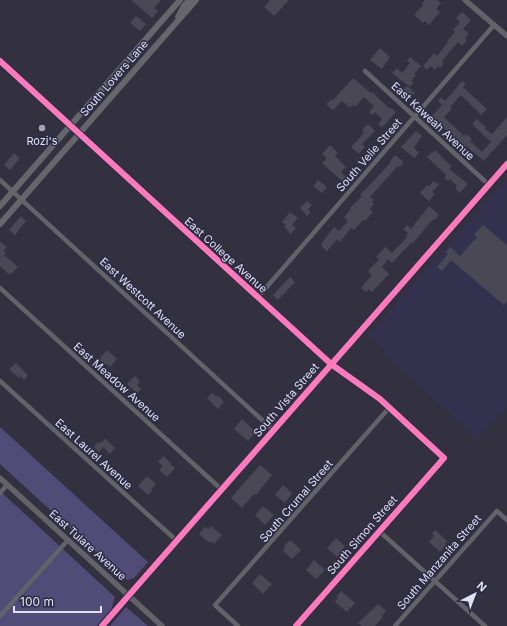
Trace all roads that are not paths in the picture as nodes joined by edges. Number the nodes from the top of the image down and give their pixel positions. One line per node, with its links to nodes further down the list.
1 (180, 0): 11 (main road, South Lovers Lane)
2 (188, 0): 5 (main road)
3 (196, 0): 5 (main road, South Lovers Lane)
4 (465, 0): 6 (street)
5 (175, 24): 12 (main road, South Lovers Lane)
6 (494, 25): 7 (street); 10 (street, South Velie Street)
7 (507, 36)
8 (0, 61): 11 (street, East College Avenue)
9 (364, 71): 10 (street, East Kaweah Avenue)
10 (415, 116): 15 (street, East Kaweah Avenue); 21 (street, South Velie Street)
11 (71, 126): 12 (street, East College Avenue); 16 (main road, South Lovers Lane)
12 (79, 134): 17 (main road, South Lovers Lane); 21 (street, East College Avenue)
13 (507, 164): 15 (street, South Vista Street)
14 (0, 180): 16 (street, East Westcott Avenue)
15 (489, 185): 22 (street, South Vista Street)
16 (13, 191): 17 (street, East Westcott Avenue); 18 (main road, South Lovers Lane)
17 (21, 199): 19 (main road, South Lovers Lane); 25 (street, East Westcott Avenue)
18 (0, 206)
19 (0, 224)
20 (0, 288): 29 (street, East Meadow Avenue)
21 (258, 297): 22 (street, East College Avenue)
22 (331, 364): 24 (street, East College Avenue); 25 (street, South Vista Street)
23 (0, 381): 34 (street, East Laurel Avenue)
24 (389, 408): 26 (street, East College Avenue); 40 (street, South Crumal Street)
25 (273, 430): 29 (street, South Vista Street)
26 (444, 458): 32 (street, South Simon Street)
27 (0, 478): 28 (street, East Tulare Avenue)
28 (7, 485): 30 (street); 33 (street, East Tulare Avenue)
29 (221, 489): 34 (street, South Vista Street)
30 (0, 493)
31 (507, 520): 35 (street, South Manzanita Street)
32 (379, 531): 35 (street); 41 (street, South Simon Street)
33 (68, 540): 36 (street, East Tulare Avenue); 37 (street)
34 (176, 541): 36 (street, South Vista Street)
35 (435, 581): 42 (street, South Manzanita Street); 43 (street)
36 (128, 595): 38 (street, South Vista Street); 39 (street, East Tulare Avenue)
37 (0, 616)
38 (102, 626)
39 (162, 626)
40 (238, 626)
41 (296, 626)
42 (395, 626)
43 (485, 626)

